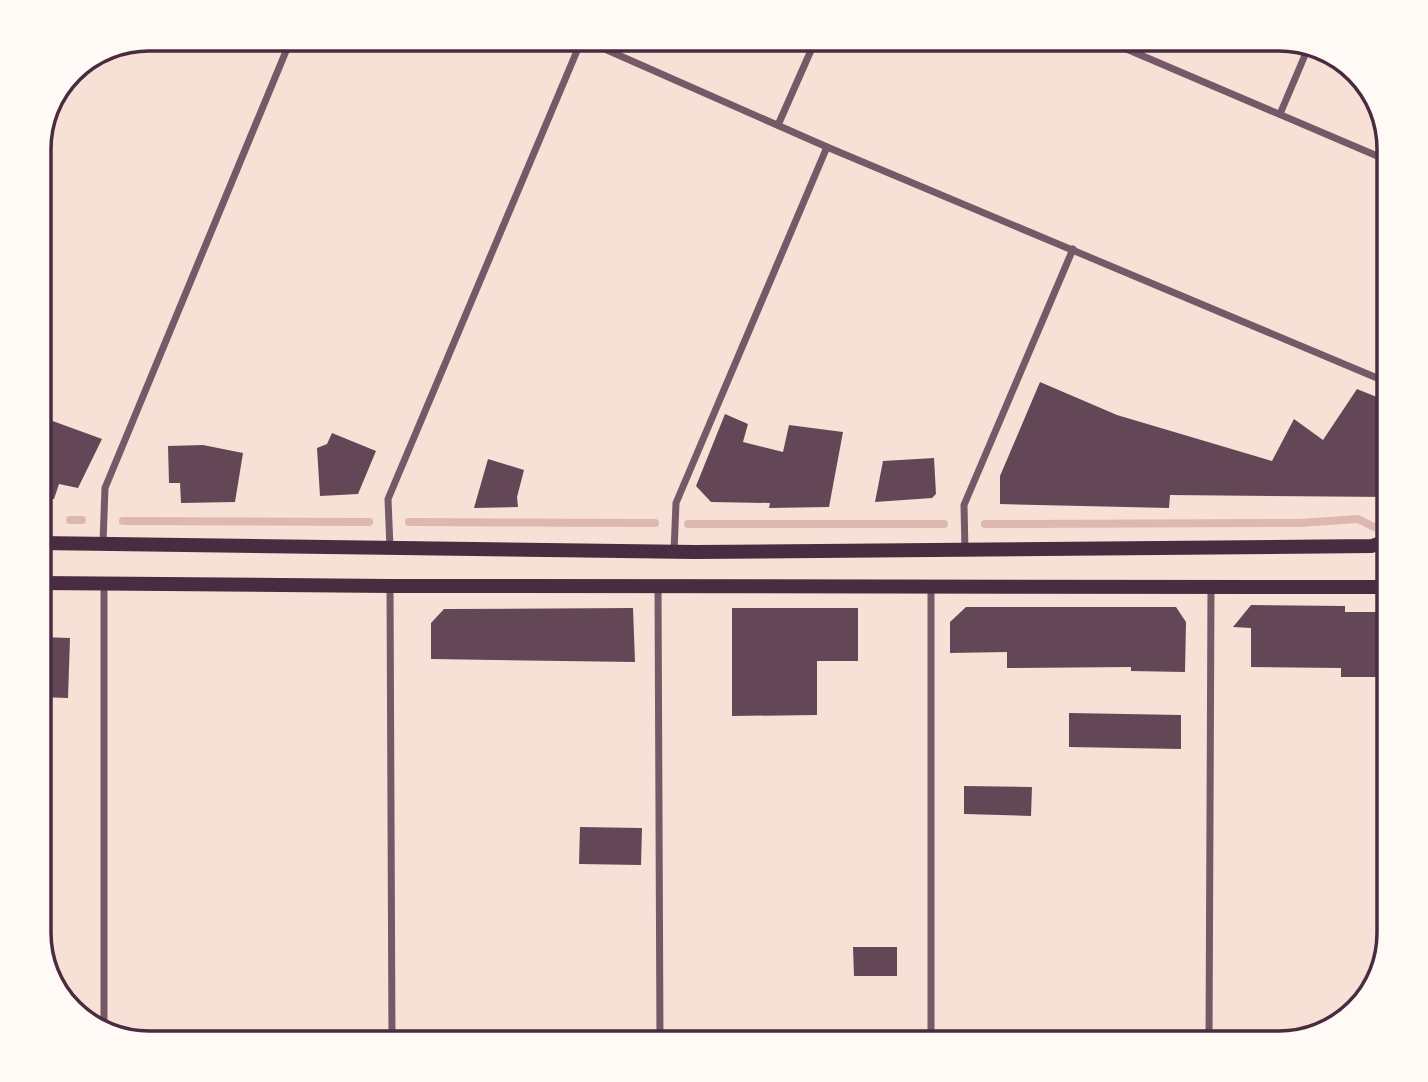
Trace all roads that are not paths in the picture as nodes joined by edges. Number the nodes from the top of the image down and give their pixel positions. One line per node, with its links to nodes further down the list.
1 (286, 51): 15 (street)
2 (577, 51): 16 (street)
3 (609, 51): 8 (street)
4 (810, 51): 8 (street)
5 (1132, 51): 7 (street)
6 (1305, 55): 7 (street)
7 (1280, 114): 10 (street)
8 (778, 125): 9 (street)
9 (827, 147): 11 (street); 18 (street)
10 (1377, 155)
11 (1073, 249): 12 (street); 17 (street)
12 (1377, 378)
13 (51, 543): 15 (main road)
14 (1377, 544): 17 (main road)
15 (103, 545): 16 (main road)
16 (391, 549): 18 (main road)
17 (965, 551): 18 (main road)
18 (674, 552)
19 (51, 583): 20 (main road)
20 (104, 583): 21 (main road); 26 (street)
21 (390, 586): 22 (main road); 27 (street)
22 (657, 586): 23 (main road); 28 (street)
23 (932, 586): 24 (main road); 29 (street)
24 (1211, 587): 25 (main road); 30 (street)
25 (1377, 587)
26 (104, 1020)
27 (392, 1031)
28 (660, 1031)
29 (931, 1031)
30 (1209, 1031)

